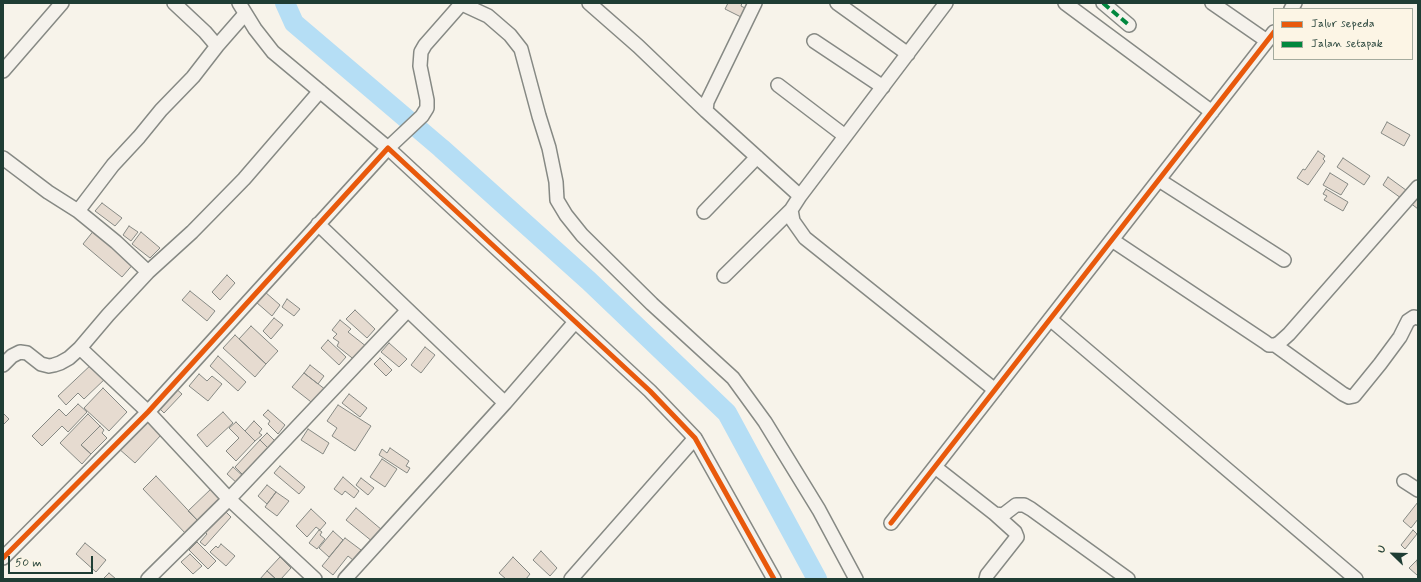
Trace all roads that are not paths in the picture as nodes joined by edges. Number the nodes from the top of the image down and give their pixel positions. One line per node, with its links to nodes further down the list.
1 (62, 3): 17 (street)
2 (174, 3): 15 (street)
3 (461, 3): 24 (street); 61 (street)
4 (589, 3): 21 (street)
5 (755, 3): 21 (street)
6 (837, 3): 16 (street)
7 (946, 3): 16 (street)
8 (1065, 3): 22 (street)
9 (1103, 3): 12 (street)
10 (1212, 3): 13 (street)
11 (242, 8): 15 (street); 20 (street)
12 (1129, 25)
13 (1271, 37): 22 (street)
14 (814, 42): 19 (street)
15 (217, 46): 31 (street)
16 (908, 54): 19 (street)
17 (3, 71)
18 (778, 85): 23 (street)
19 (883, 87): 23 (street)
20 (320, 91): 24 (street); 36 (street)
21 (706, 111): 25 (street)
22 (1212, 112): 27 (street)
23 (845, 136): 29 (street)
24 (388, 148): 33 (street); 41 (street)
25 (758, 157): 29 (street); 32 (street)
26 (3, 158): 31 (street)
27 (1159, 180): 34 (street); 35 (street)
28 (1418, 187): 42 (street)
29 (800, 196): 30 (street)
30 (791, 210): 37 (street); 45 (street)
31 (78, 211): 36 (street)
32 (704, 212)
33 (318, 224): 38 (street); 47 (street)
34 (1112, 240): 40 (street); 42 (street)
35 (1284, 260)
36 (148, 272): 43 (street)
37 (724, 276)
38 (408, 310): 46 (street); 52 (street)
39 (1418, 318): 42 (street)
40 (1050, 319): 45 (street); 64 (street)
41 (575, 322): 46 (street); 48 (street)
42 (1275, 345)
43 (80, 348): 44 (street); 47 (street)
44 (3, 365)
45 (995, 390): 49 (street)
46 (505, 403): 58 (street)
47 (148, 412): 52 (street); 55 (street)
48 (695, 438): 59 (street); 60 (street)
49 (935, 467): 53 (street); 54 (street)
50 (1404, 481): 51 (street)
51 (1418, 490)
52 (230, 499): 56 (street); 57 (street)
53 (995, 514): 62 (street); 63 (street)
54 (891, 523)
55 (3, 558)
56 (148, 579)
57 (315, 579)
58 (345, 579)
59 (571, 579)
60 (774, 579)
61 (856, 579)
62 (986, 579)
63 (1128, 579)
64 (1356, 579)

